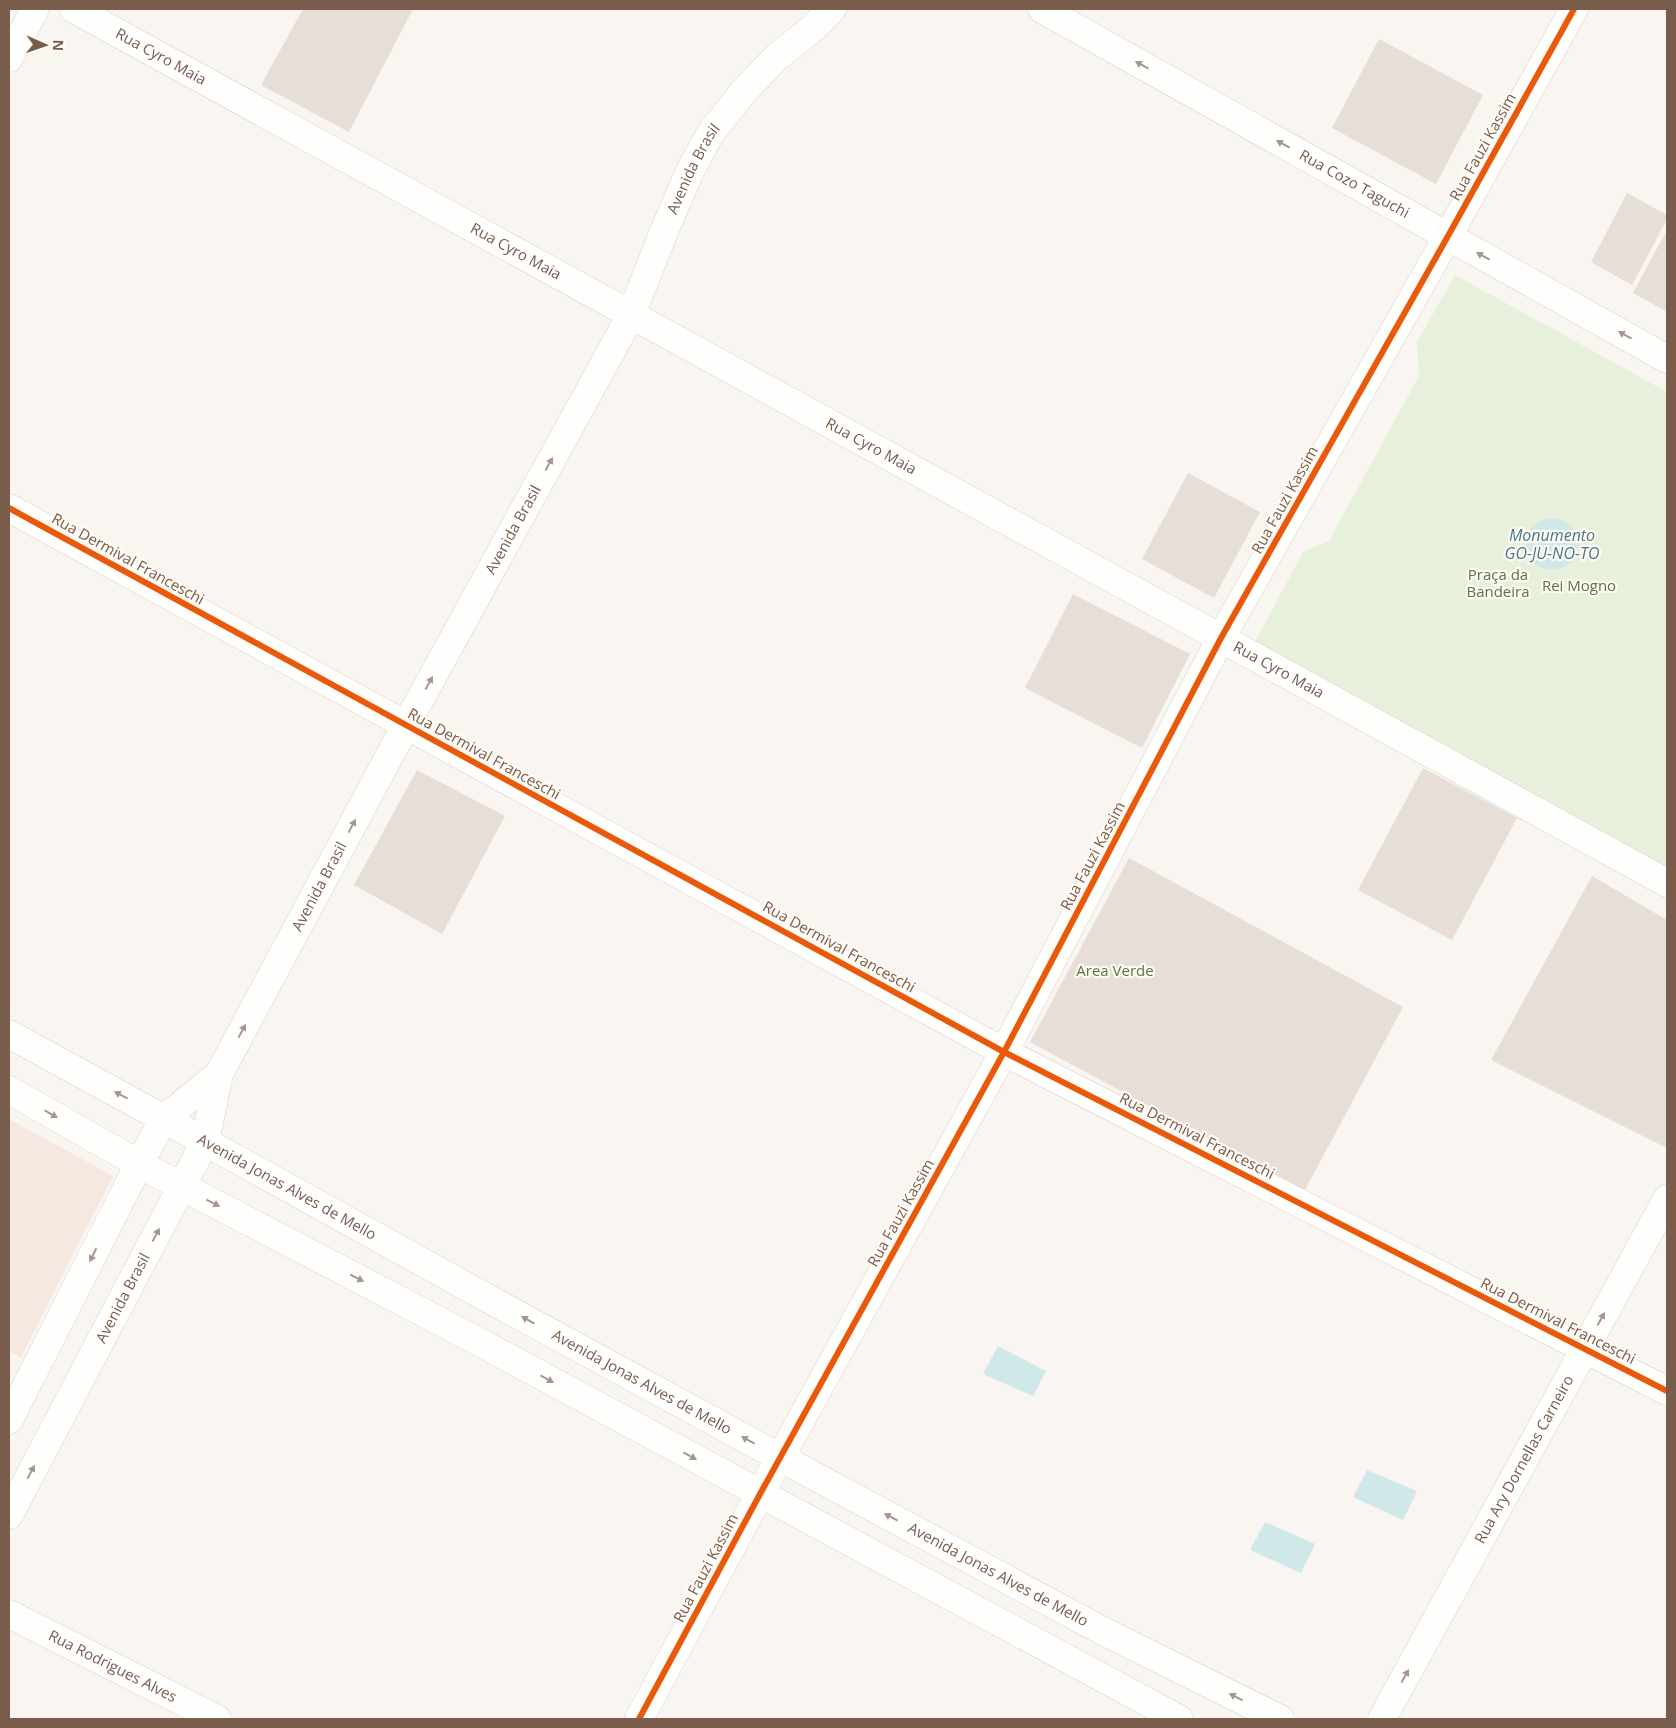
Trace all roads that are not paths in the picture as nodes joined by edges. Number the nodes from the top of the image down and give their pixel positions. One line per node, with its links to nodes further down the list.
1 (35, 9): 6 (street)
2 (74, 9): 8 (street, Rua Cyro Maia)
3 (832, 9): 8 (street, Avenida Brasil)
4 (1042, 9): 7 (street, Rua Cozo Taguchi, one-way to 4)
5 (1574, 9): 7 (street, Rua Fauzi Kassim)
6 (9, 58)
7 (1448, 236): 9 (street, Rua Cozo Taguchi, one-way to 7); 11 (street, Rua Fauzi Kassim)
8 (630, 315): 11 (street, Rua Cyro Maia); 12 (street, Avenida Brasil, one-way to 8)
9 (1667, 359)
10 (9, 508): 12 (street, Rua Dermival Franceschi)
11 (1221, 638): 13 (street, Rua Cyro Maia); 15 (street, Rua Fauzi Kassim)
12 (406, 725): 15 (street, Rua Dermival Franceschi); 16 (street, Avenida Brasil, one-way to 12)
13 (1667, 883)
14 (9, 1034): 18 (street, Avenida Jonas Alves de Mello, one-way to 14)
15 (1004, 1052): 23 (street, Rua Dermival Franceschi); 26 (street, Rua Fauzi Kassim)
16 (219, 1074): 18 (street, Avenida Brasil); 19 (street, Avenida Brasil)
17 (9, 1090): 20 (street, one-way to 20)
18 (164, 1119): 19 (street, Avenida Jonas Alves de Mello); 20 (street, Avenida Brasil)
19 (206, 1142): 21 (street, Avenida Brasil); 26 (street, Avenida Jonas Alves de Mello, one-way to 19)
20 (139, 1164): 21 (street); 25 (street, Avenida Brasil, one-way to 25)
21 (182, 1187): 27 (street, one-way to 27); 28 (street, Avenida Brasil, one-way to 21)
22 (1667, 1199): 23 (street, Rua Ary Dornellas Carneiro, one-way to 22)
23 (1584, 1348): 24 (street, Rua Dermival Franceschi); 34 (street, Rua Ary Dornellas Carneiro, one-way to 23)
24 (1667, 1392)
25 (9, 1420)
26 (781, 1458): 27 (street, Rua Fauzi Kassim); 33 (street, Avenida Jonas Alves de Mello, one-way to 26)
27 (760, 1494): 31 (street, Rua Fauzi Kassim); 32 (street)
28 (9, 1515)
29 (9, 1614): 30 (street, Rua Rodrigues Alves)
30 (217, 1719)
31 (640, 1719)
32 (1178, 1719)
33 (1280, 1719)
34 (1382, 1719)

